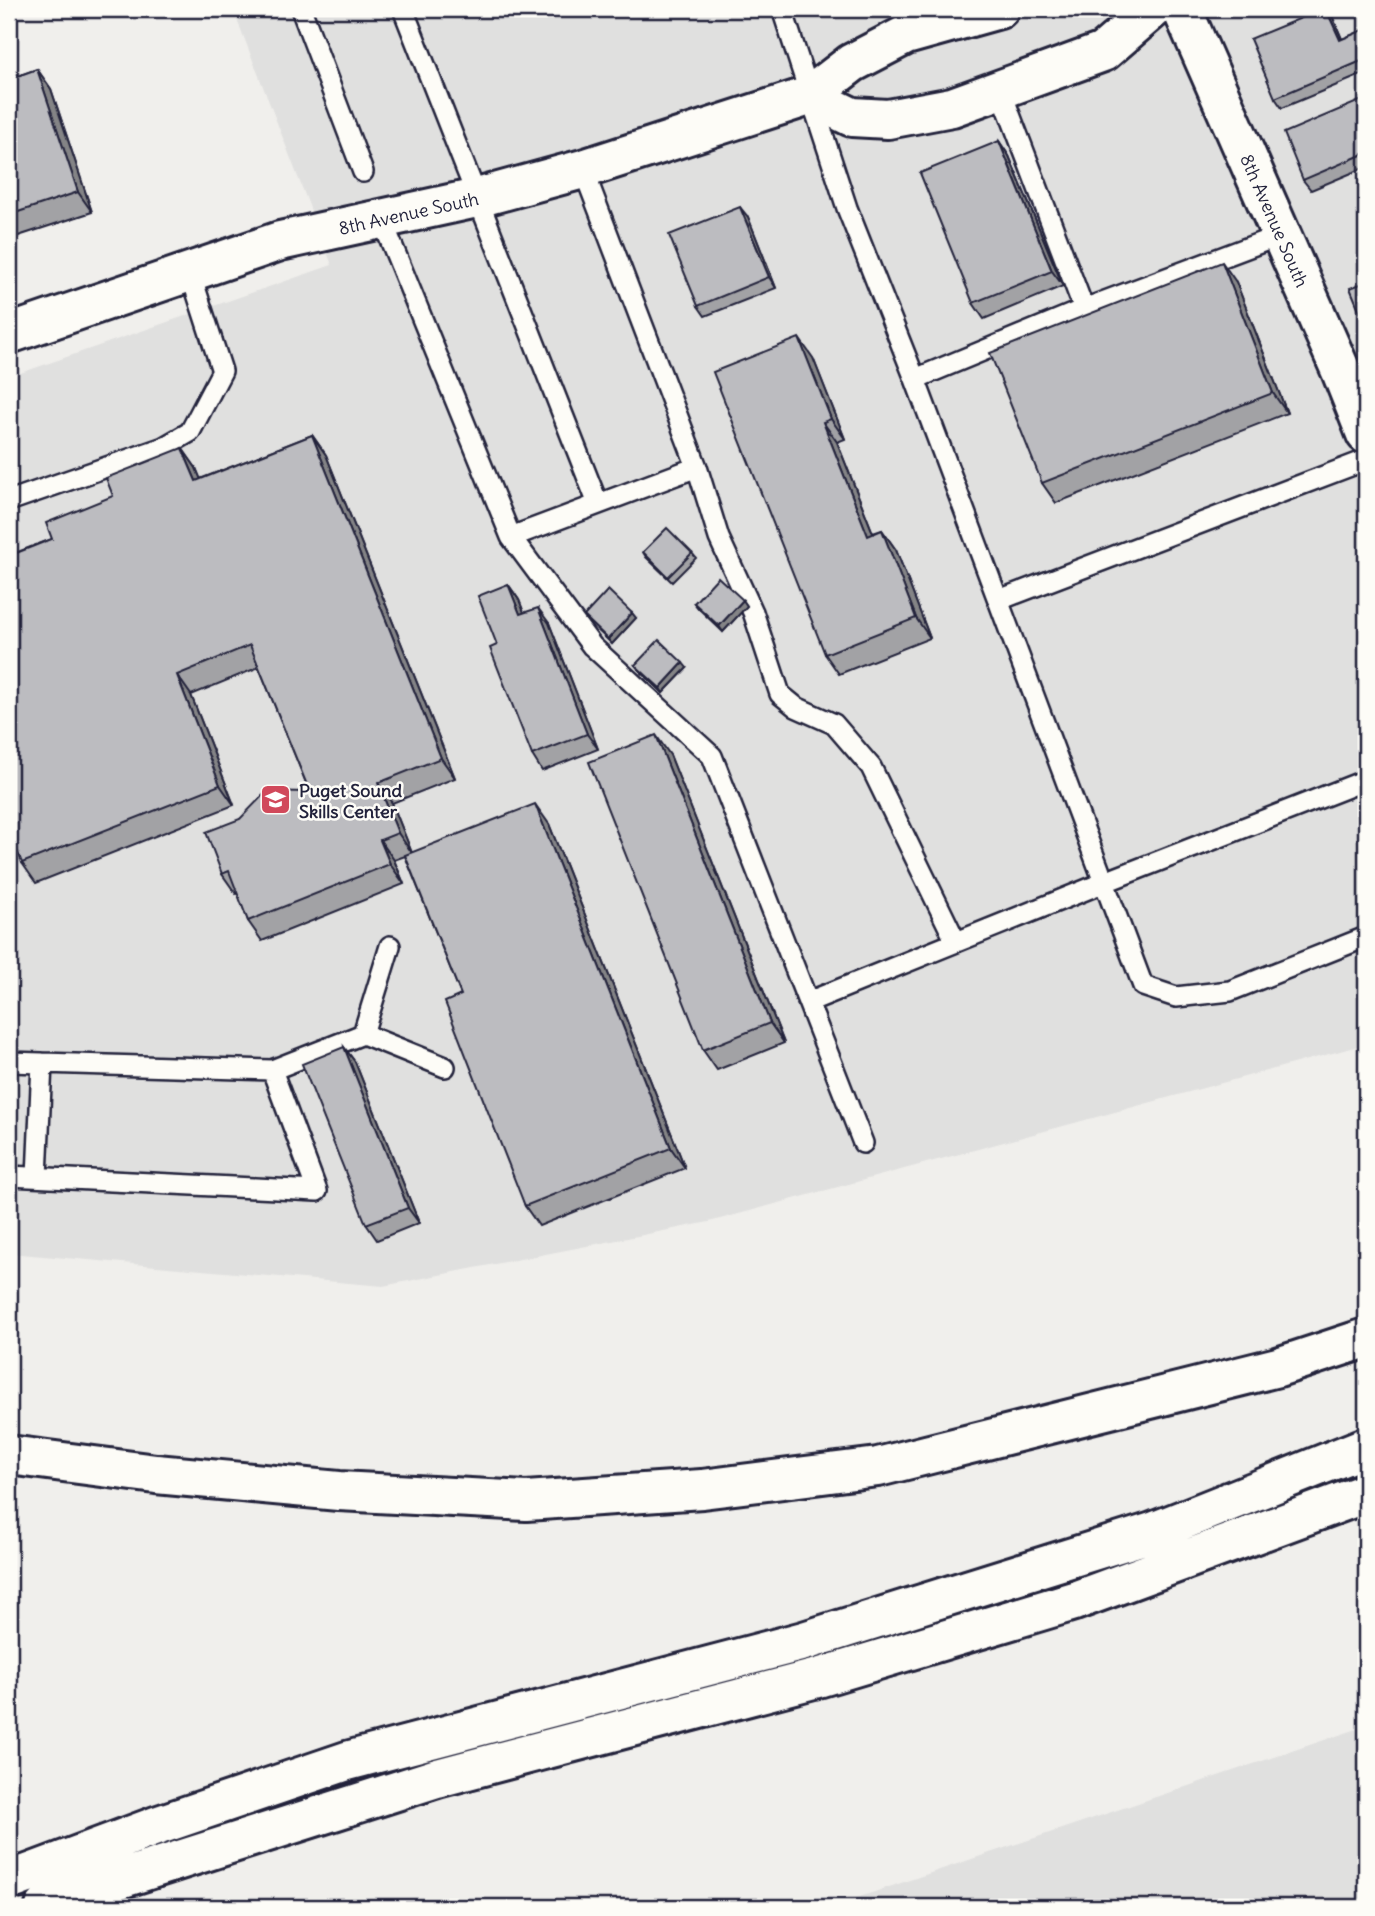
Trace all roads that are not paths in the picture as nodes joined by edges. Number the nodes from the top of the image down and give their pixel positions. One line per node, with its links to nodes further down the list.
1 (301, 9): 10 (lane)
2 (403, 9): 11 (lane)
3 (782, 9): 8 (lane)
4 (999, 9): 8 (main road, 8th Avenue South)
5 (1153, 9): 7 (main road)
6 (1182, 9): 13 (main road, 8th Avenue South)
7 (1001, 91): 8 (main road); 15 (lane)
8 (809, 96): 9 (main road, 8th Avenue South); 17 (lane)
9 (583, 169): 11 (main road, 8th Avenue South); 20 (lane)
10 (363, 173)
11 (477, 198): 12 (main road, 8th Avenue South); 22 (lane)
12 (382, 219): 14 (main road, 8th Avenue South); 23 (lane)
13 (1281, 235): 15 (lane); 18 (main road, 8th Avenue South)
14 (190, 272): 16 (main road, 8th Avenue South); 21 (lane)
15 (1084, 309): 17 (lane)
16 (9, 334)
17 (915, 379): 24 (lane)
18 (1366, 434)
19 (1366, 460): 24 (lane)
20 (696, 467): 22 (lane); 28 (lane)
21 (9, 501)
22 (598, 504): 23 (lane)
23 (511, 537): 30 (lane)
24 (999, 600): 26 (lane)
25 (1366, 780): 26 (lane)
26 (1105, 882): 27 (lane); 28 (lane)
27 (1366, 937)
28 (956, 942): 30 (lane)
29 (390, 946): 31 (lane)
30 (808, 1002): 36 (lane)
31 (363, 1034): 34 (lane); 35 (lane)
32 (9, 1062): 33 (lane)
33 (42, 1063): 35 (lane); 38 (lane)
34 (444, 1067)
35 (272, 1070): 38 (lane)
36 (863, 1143)
37 (9, 1176): 38 (lane)
38 (37, 1177)
39 (1366, 1338): 41 (main road)
40 (1366, 1447): 43 (main road)
41 (9, 1455)
42 (1366, 1493): 44 (main road)
43 (9, 1881)
44 (45, 1907)

